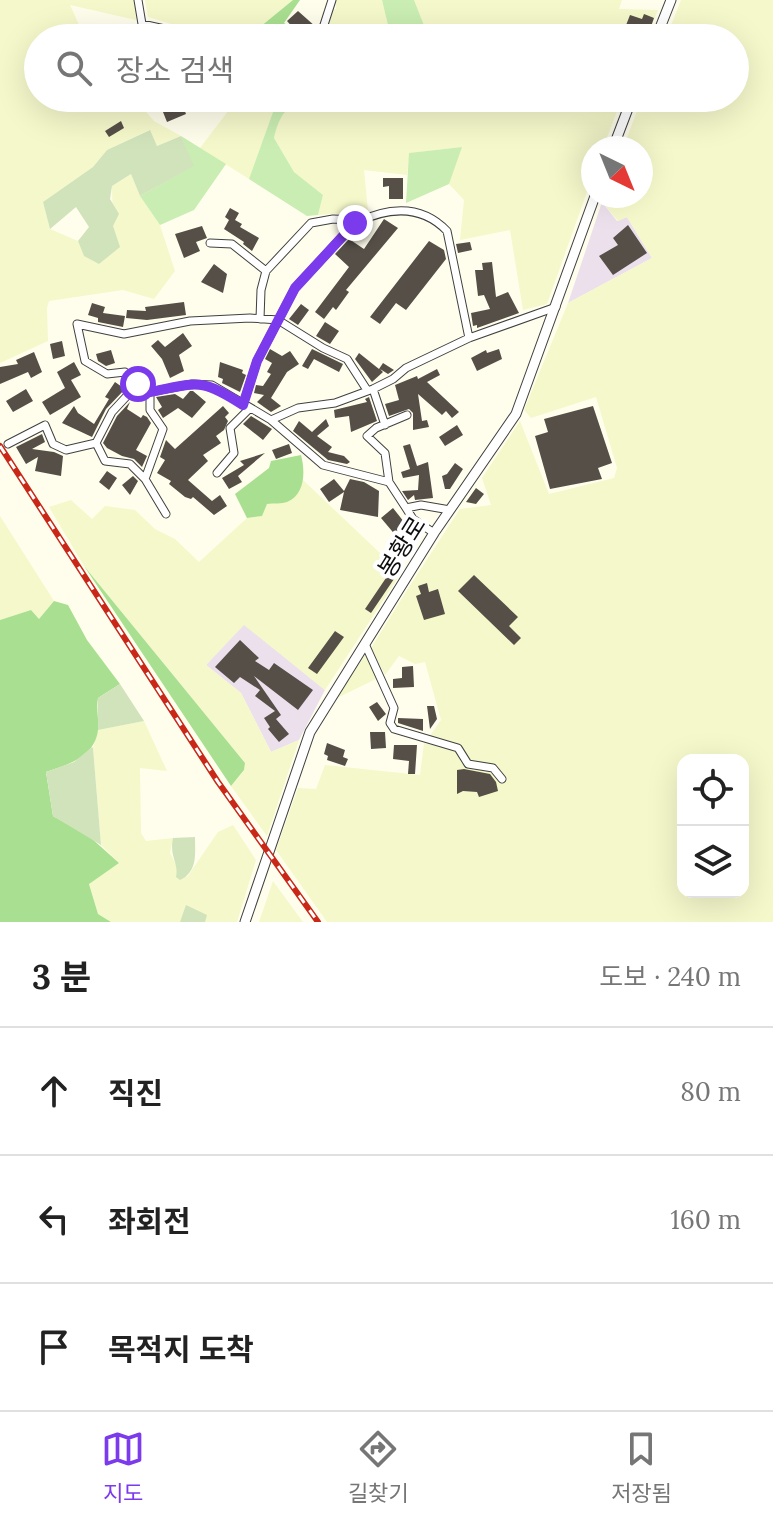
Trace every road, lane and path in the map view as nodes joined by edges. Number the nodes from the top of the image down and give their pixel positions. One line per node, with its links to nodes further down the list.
1 (138, 0): 4 (street)
2 (332, 0): 5 (street)
3 (671, 0): 6 (street)
4 (142, 24)
5 (324, 24)
6 (662, 24)
7 (627, 112): 8 (street)
8 (618, 136)
9 (591, 208): 13 (street, 봉황로)
10 (362, 220): 12 (street); 15 (street); 16 (street)
11 (210, 243): 12 (street)
12 (266, 271): 14 (street)
13 (556, 307): 16 (street); 30 (street, 봉황로)
14 (260, 319): 15 (street); 17 (street)
15 (278, 320): 18 (street); 20 (street)
16 (469, 338): 18 (street)
17 (138, 384): 19 (street); 24 (street)
18 (370, 389): 22 (street); 23 (street)
19 (150, 392): 20 (street); 27 (street)
20 (246, 406): 22 (street); 26 (street)
21 (407, 415): 23 (street)
22 (271, 420): 28 (street)
23 (385, 425): 28 (street)
24 (96, 443): 25 (street); 27 (street)
25 (8, 444)
26 (217, 473)
27 (145, 479): 31 (street)
28 (389, 482): 29 (street)
29 (406, 508): 30 (street); 32 (street)
30 (450, 510): 32 (street, 봉황로)
31 (166, 514)
32 (434, 533): 33 (street, 봉황로)
33 (365, 644): 34 (street); 35 (street, 봉황로)
34 (502, 779)
35 (245, 922)

